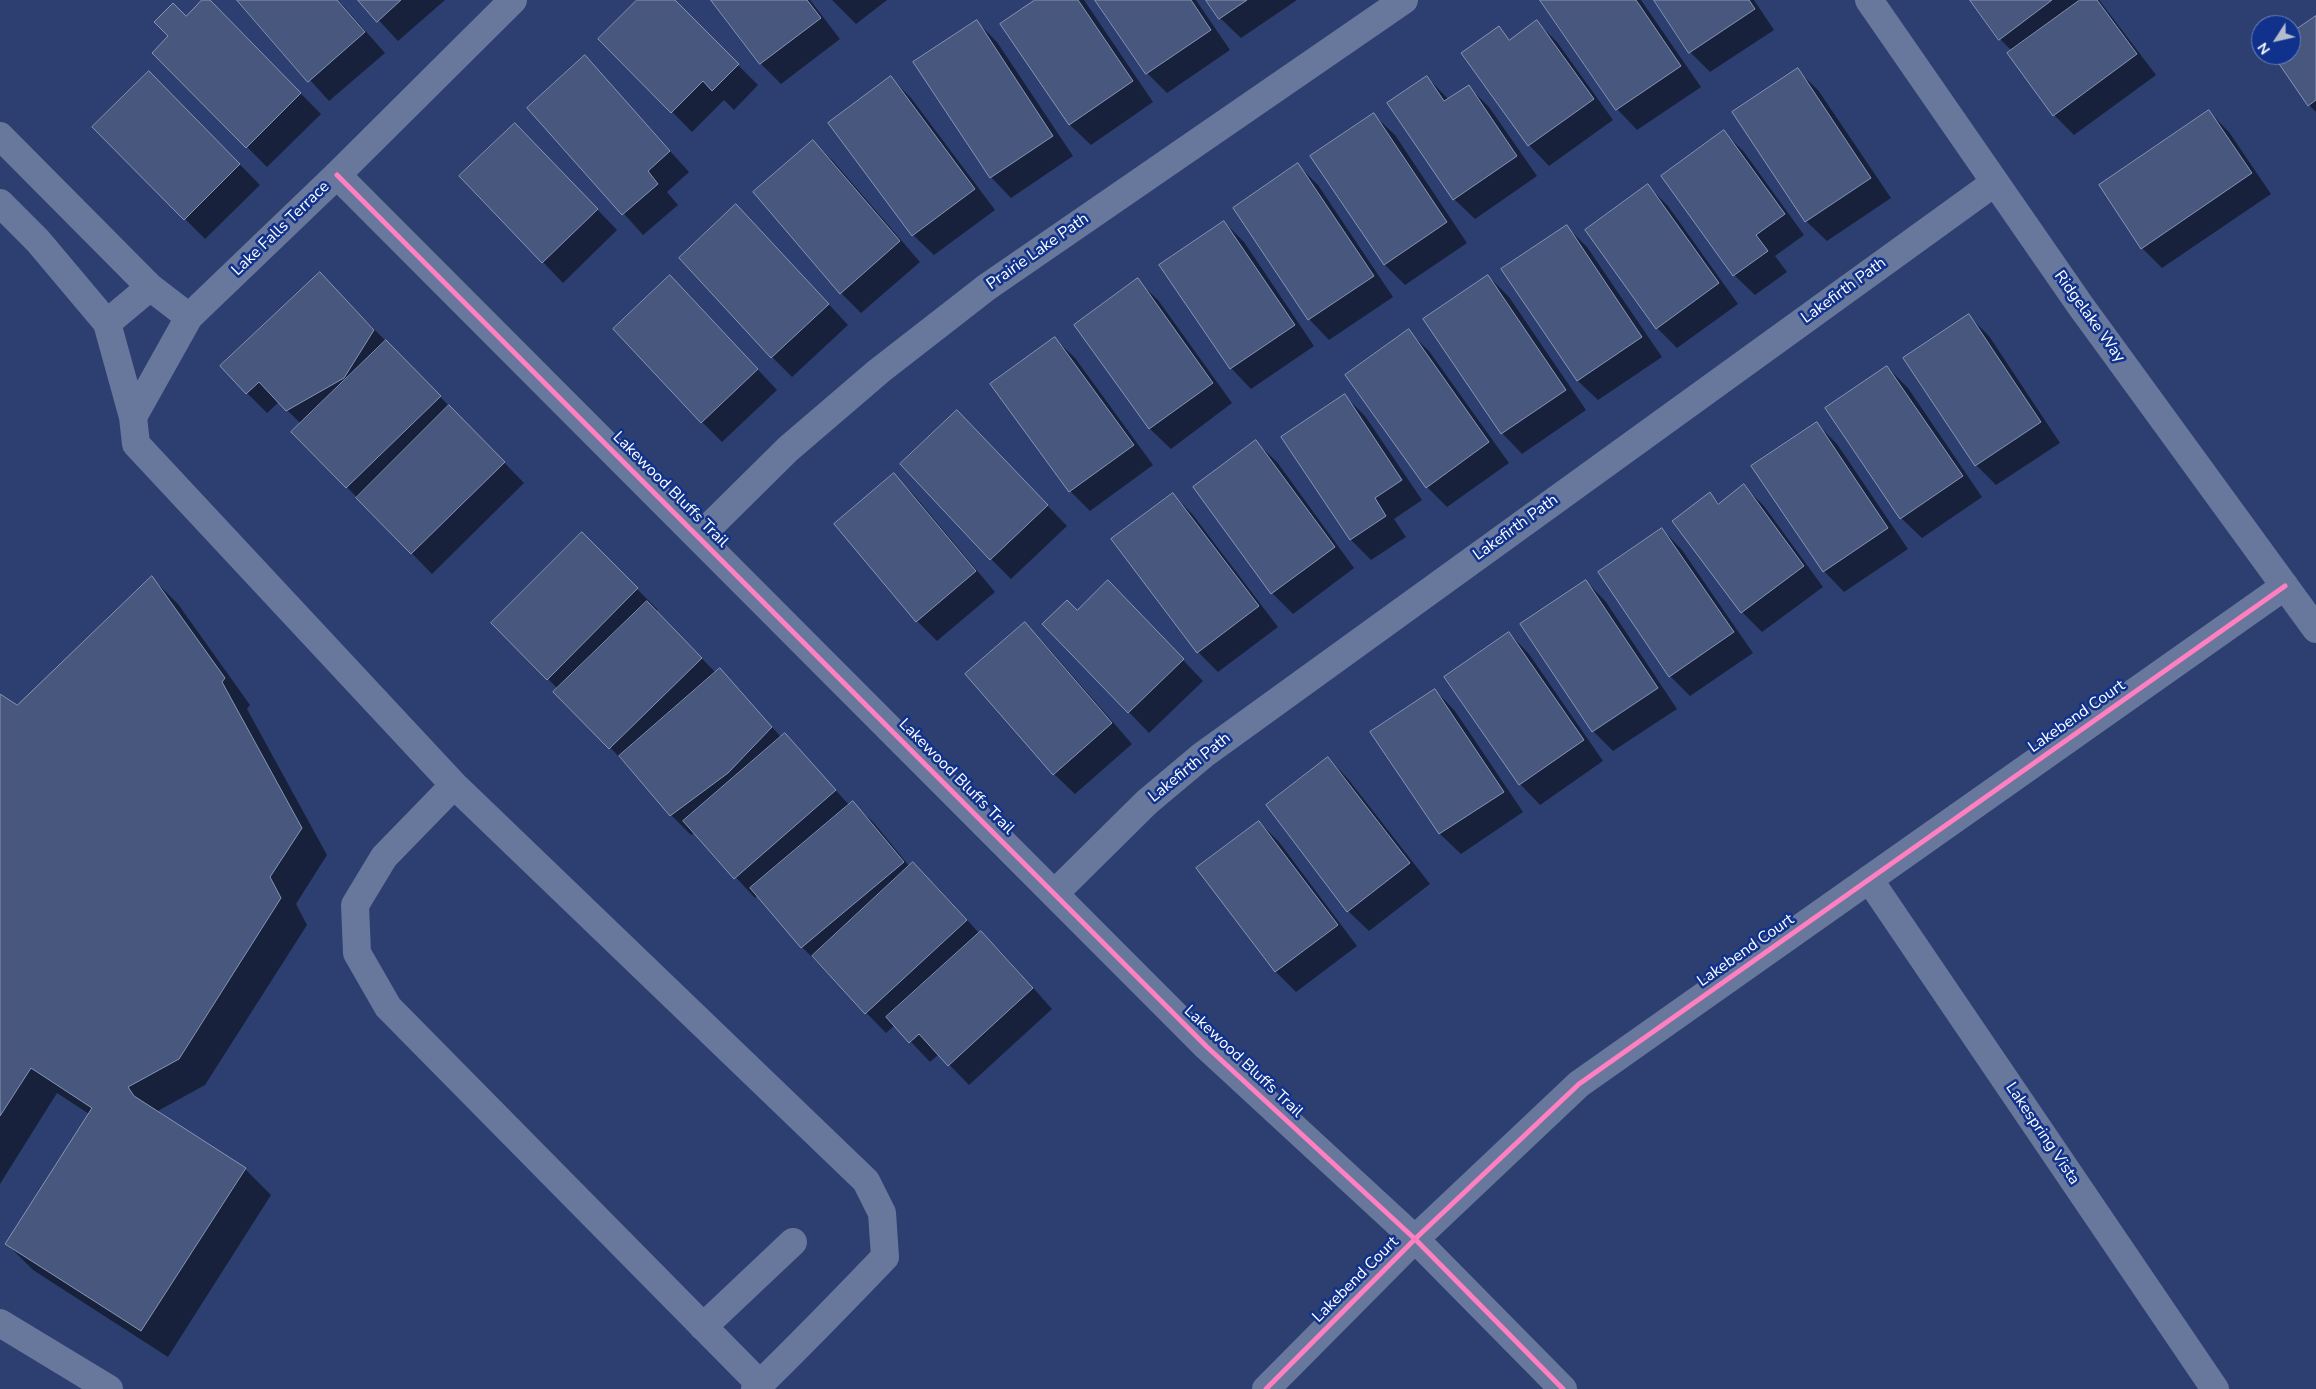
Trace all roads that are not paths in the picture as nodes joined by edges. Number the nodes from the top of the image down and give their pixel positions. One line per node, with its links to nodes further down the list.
1 (513, 0): 5 (street, Lake Falls Terrace)
2 (1404, 0): 12 (street, Prairie Lake Path)
3 (1870, 0): 6 (street, Ridgelake Way)
4 (0, 136): 8 (street)
5 (338, 176): 9 (street, Lake Falls Terrace); 12 (street, Lakewood Bluffs Trail)
6 (1994, 182): 13 (street, Ridgelake Way); 17 (street, Lakefirth Path)
7 (0, 204): 10 (street)
8 (150, 287): 9 (street); 10 (street)
9 (189, 316): 11 (street, Lake Falls Terrace)
10 (107, 323): 11 (street)
11 (133, 417): 15 (street)
12 (699, 538): 17 (street, Lakewood Bluffs Trail)
13 (2285, 586): 14 (street, Ridgelake Way); 16 (street, Lakebend Court)
14 (2316, 629)
15 (454, 785): 21 (street); 22 (street)
16 (1869, 879): 18 (street, Lakebend Court); 26 (street, Lakespring Vista)
17 (1054, 894): 18 (street, Lakewood Bluffs Trail)
18 (1415, 1239): 24 (street, Lakebend Court); 25 (street, Lakewood Bluffs Trail)
19 (792, 1242): 21 (street)
20 (0, 1323): 23 (street)
21 (703, 1327): 22 (street)
22 (757, 1387)
23 (109, 1389)
24 (1266, 1389)
25 (1563, 1389)
26 (2215, 1389)

